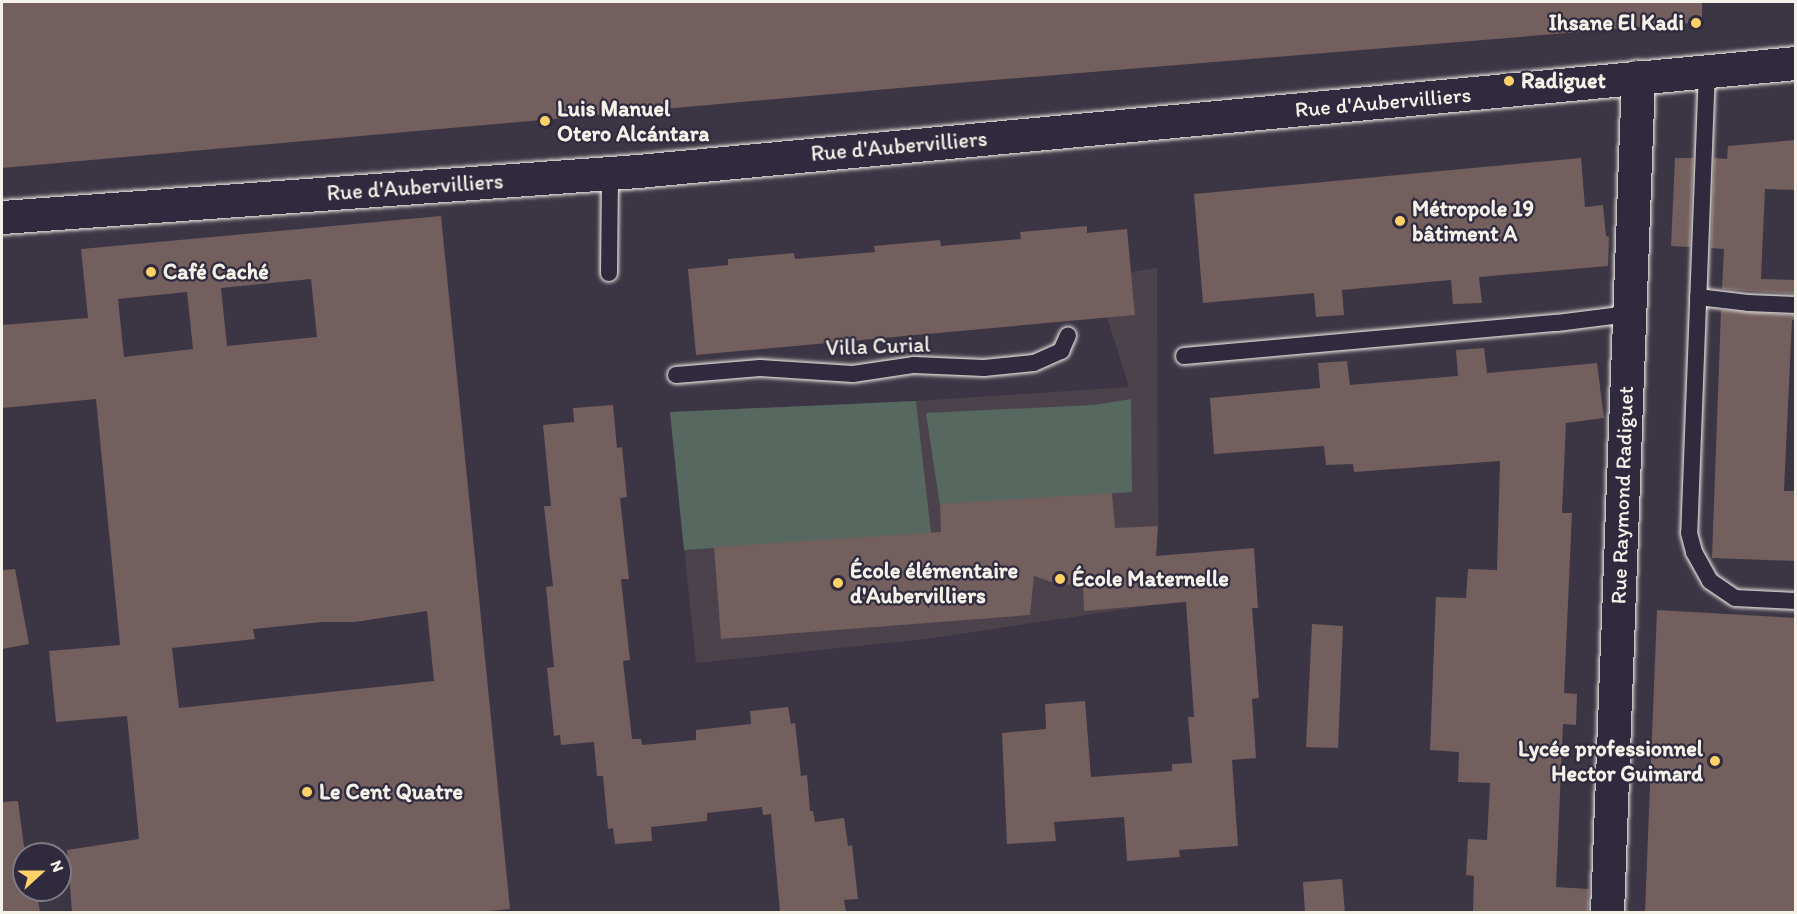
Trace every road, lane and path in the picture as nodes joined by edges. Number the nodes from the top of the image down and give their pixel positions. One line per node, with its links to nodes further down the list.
1 (1796, 63): 2 (street, Rue d'Aubervilliers)
2 (1707, 70): 3 (street, Rue d'Aubervilliers); 7 (lane)
3 (1638, 77): 4 (street, Rue d'Aubervilliers); 9 (street, Rue Raymond Radiguet)
4 (610, 172): 5 (street, Rue d'Aubervilliers); 6 (lane)
5 (2, 217)
6 (609, 273)
7 (1698, 297): 8 (lane); 13 (lane)
8 (1796, 305)
9 (1628, 314): 11 (lane); 14 (street, Rue Raymond Radiguet)
10 (1068, 335): 12 (lane, Villa Curial)
11 (1184, 356)
12 (676, 375)
13 (1796, 601)
14 (1607, 912)

